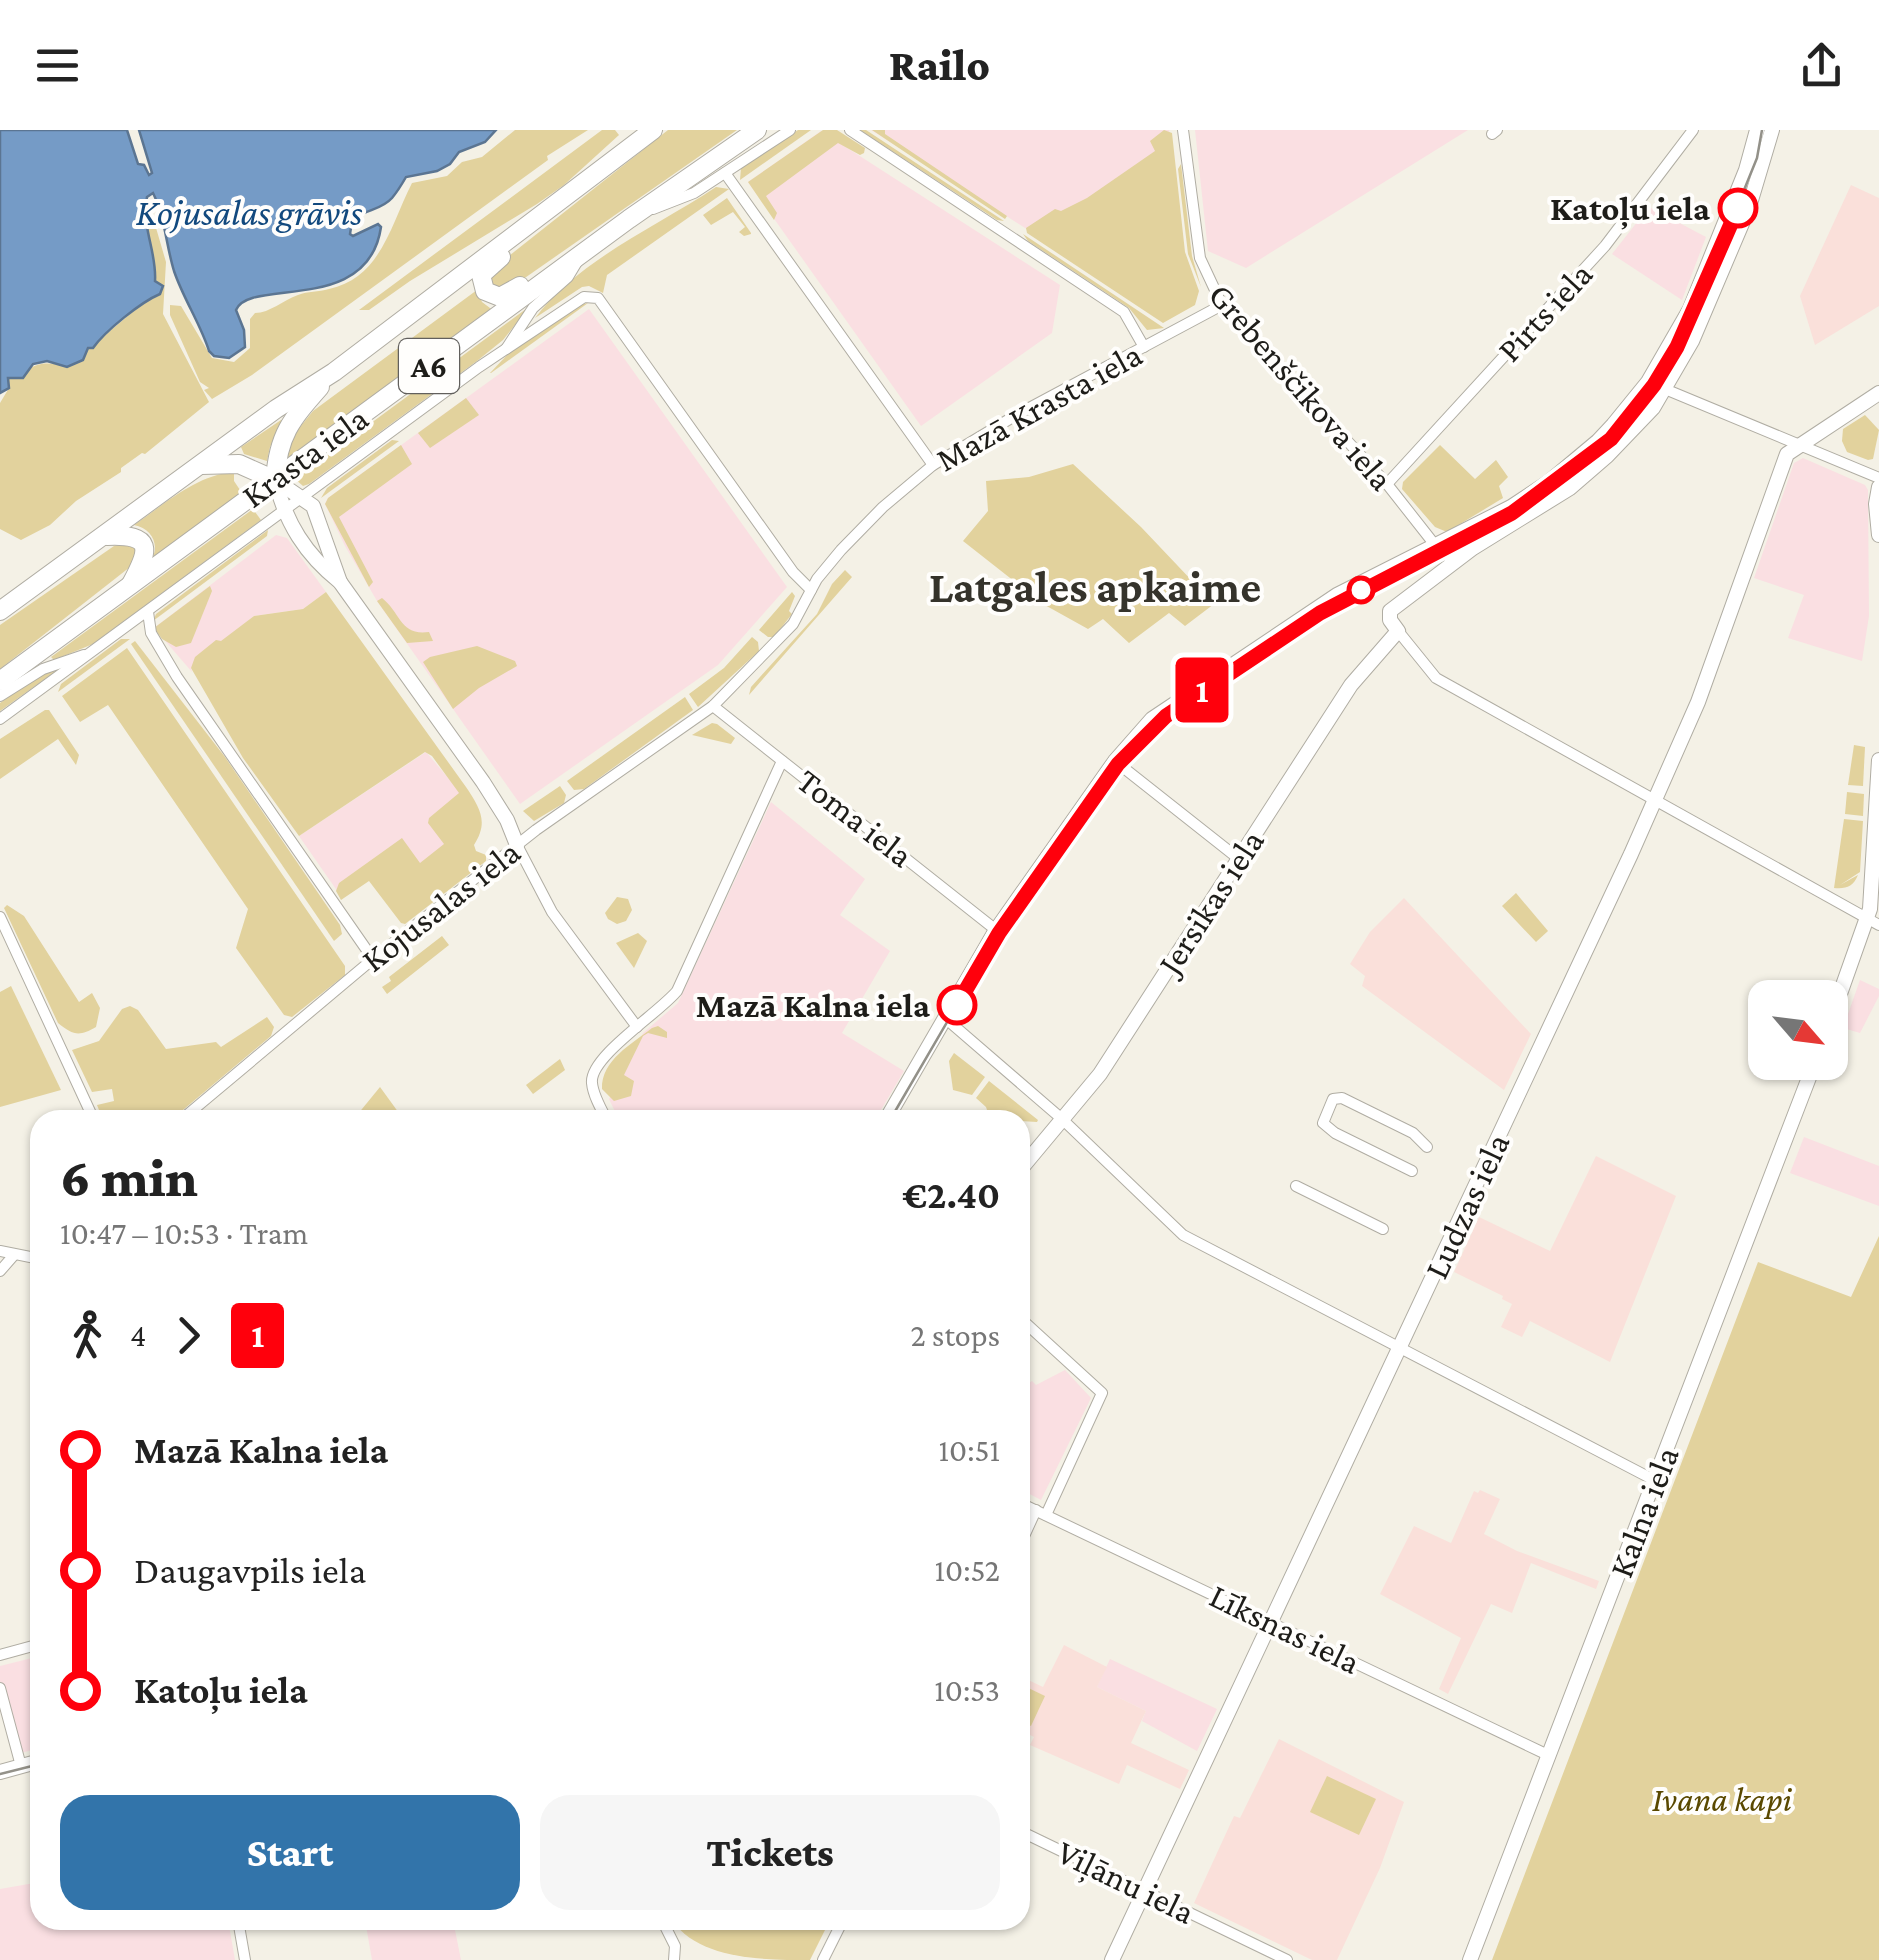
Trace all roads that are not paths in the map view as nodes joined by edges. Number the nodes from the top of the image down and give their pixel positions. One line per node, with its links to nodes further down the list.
1 (653, 130): 10 (highway, Krasta iela / A6)
2 (758, 130): 11 (highway, Krasta iela / A6)
3 (790, 130): 9 (street)
4 (850, 130): 14 (street)
5 (1184, 130): 13 (street, Grebenščikova iela)
6 (1693, 130): 25 (street, Pirts iela)
7 (1758, 130): 17 (street)
8 (1772, 130): 18 (street)
9 (725, 173): 11 (street); 21 (street)
10 (587, 179): 12 (highway, A6); 16 (highway, Krasta iela / A6)
11 (629, 219): 12 (highway, Krasta iela / A6)
12 (582, 252): 15 (street); 24 (highway, Krasta iela / A6)
13 (1222, 305): 14 (street, Mazā Krasta iela); 25 (street, Grebenščikova iela)
14 (1144, 347): 21 (street, Mazā Krasta iela)
15 (505, 350): 27 (street); 35 (street)
16 (334, 372): 22 (highway, Krasta iela / A6); 24 (highway)
17 (1648, 382): 18 (street); 31 (street)
18 (1666, 390): 20 (street); 32 (street)
19 (1879, 393): 20 (street)
20 (1798, 443): 23 (street); 47 (street, Ludzas iela)
21 (932, 464): 35 (street, Mazā Krasta iela)
22 (201, 465): 24 (highway); 30 (highway, Krasta iela / A6)
23 (1879, 478)
24 (275, 480): 27 (street); 28 (street); 34 (highway, Krasta iela / A6)
25 (1387, 484): 31 (street, Grebenščikova iela)
26 (1879, 487): 29 (street)
27 (303, 497): 28 (street); 33 (street)
28 (283, 512): 33 (street); 37 (street)
29 (1879, 534)
30 (106, 536): 34 (highway); 36 (highway, Krasta iela / A6)
31 (1435, 545): 32 (street, Grebenščikova iela); 46 (street)
32 (1455, 564): 38 (street)
33 (340, 582): 48 (street)
34 (128, 588): 40 (highway, Krasta iela / A6)
35 (811, 590): 42 (street, Mazā Krasta iela)
36 (0, 611)
37 (148, 612): 39 (street); 53 (street)
38 (1398, 631): 47 (street); 49 (street, Jersikas iela)
39 (93, 652): 41 (street); 43 (street)
40 (0, 682)
41 (0, 696)
42 (713, 706): 44 (street, Toma iela); 48 (street, Kojusalas iela)
43 (0, 719)
44 (782, 760): 52 (street, Toma iela); 56 (street)
45 (1879, 760): 51 (street)
46 (1115, 761): 49 (street); 52 (street)
47 (1656, 800): 51 (street); 73 (street, Ludzas iela)
48 (517, 845): 53 (street, Kojusalas iela); 56 (street)
49 (1239, 859): 62 (street, Jersikas iela)
50 (0, 917): 58 (street)
51 (1873, 922): 54 (street)
52 (996, 930): 55 (street)
53 (374, 959): 59 (street, Kojusalas iela)
54 (1848, 980)
55 (944, 1018): 61 (street); 62 (street)
56 (638, 1027): 60 (street)
57 (1808, 1080): 74 (street, Kalna iela)
58 (89, 1110)
59 (193, 1110)
60 (602, 1110)
61 (892, 1110)
62 (1062, 1119): 64 (street, Jersikas iela); 73 (street)
63 (1426, 1147): 65 (street)
64 (1030, 1158)
65 (1412, 1171)
66 (1296, 1186): 67 (street)
67 (1383, 1228)
68 (0, 1250): 69 (street)
69 (14, 1255): 70 (street); 71 (street)
70 (30, 1257)
71 (0, 1271)
72 (1030, 1327): 76 (street)
73 (1401, 1349): 74 (street); 78 (street, Ludzas iela)
74 (1656, 1482): 82 (street, Kalna iela)
75 (1030, 1507): 76 (street, Līksnas iela)
76 (1041, 1512): 77 (street); 78 (street, Līksnas iela)
77 (1030, 1529)
78 (1272, 1622): 82 (street, Līksnas iela); 87 (street, Ludzas iela)
79 (30, 1647): 80 (street)
80 (0, 1655)
81 (0, 1688): 84 (street)
82 (1550, 1756): 96 (street, Kalna iela)
83 (30, 1764): 84 (street)
84 (21, 1766): 85 (street)
85 (0, 1772)
86 (1030, 1836): 87 (street, Viļānu iela)
87 (1144, 1891): 94 (street, Ludzas iela); 95 (street, Viļānu iela)
88 (240, 1930): 91 (street)
89 (667, 1930): 92 (street)
90 (838, 1930): 93 (street)
91 (245, 1960)
92 (674, 1960)
93 (824, 1960)
94 (1112, 1960)
95 (1287, 1960)
96 (1470, 1960)

